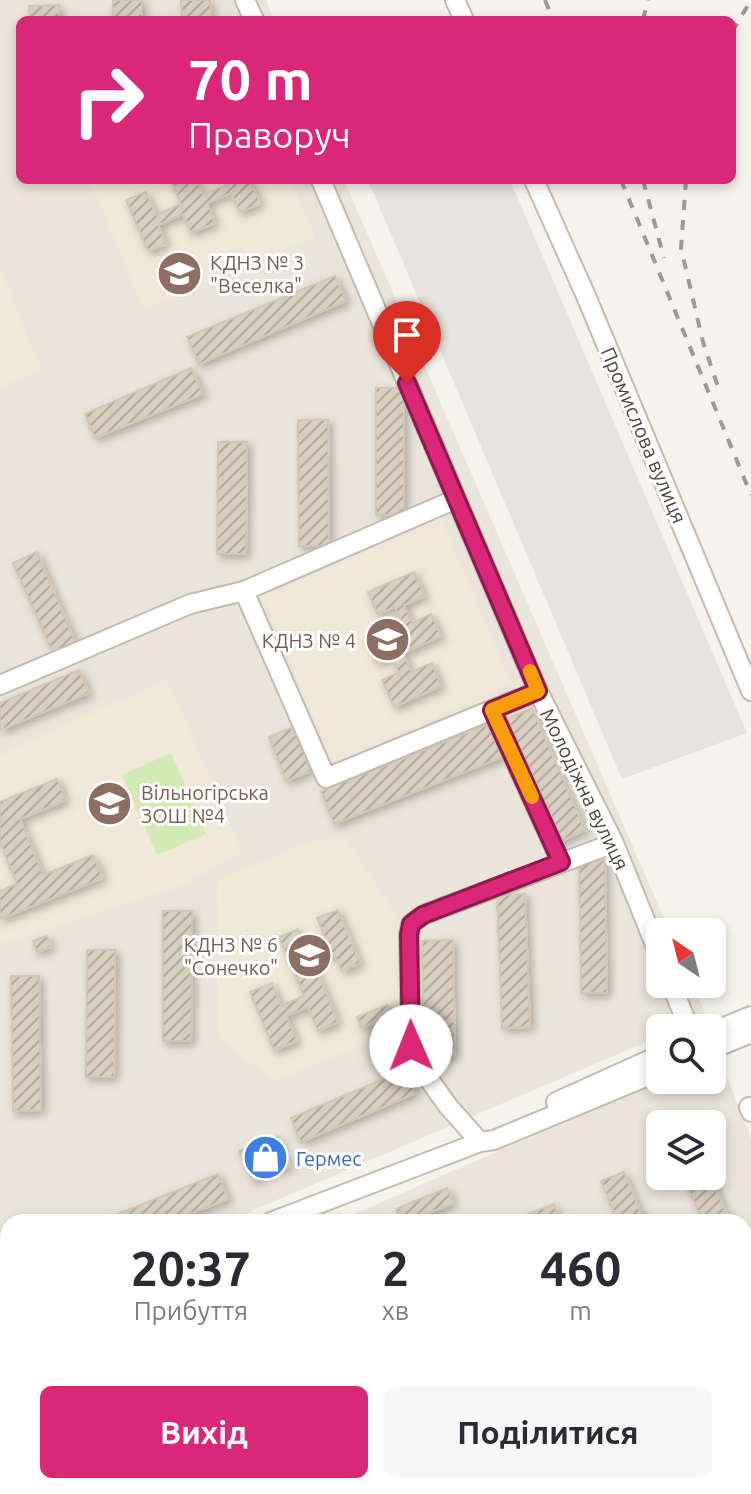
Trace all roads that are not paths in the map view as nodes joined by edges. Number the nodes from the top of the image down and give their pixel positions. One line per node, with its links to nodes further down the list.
1 (323, 184): 3 (street, Молодіжна вулиця)
2 (536, 184): 7 (street, Промислова вулиця)
3 (456, 499): 4 (street); 6 (street, Молодіжна вулиця)
4 (244, 591): 5 (street); 8 (street)
5 (0, 685)
6 (538, 691): 8 (street); 9 (street, Молодіжна вулиця)
7 (751, 691)
8 (492, 710): 10 (street)
9 (614, 843): 10 (street); 11 (street, Молодіжна вулиця)
10 (561, 862): 18 (street)
11 (646, 922)
12 (751, 1016): 13 (street)
13 (726, 1026)
14 (751, 1033): 15 (street)
15 (726, 1043)
16 (646, 1061): 18 (street)
17 (646, 1077): 18 (street)
18 (480, 1142): 19 (street)
19 (292, 1214)

